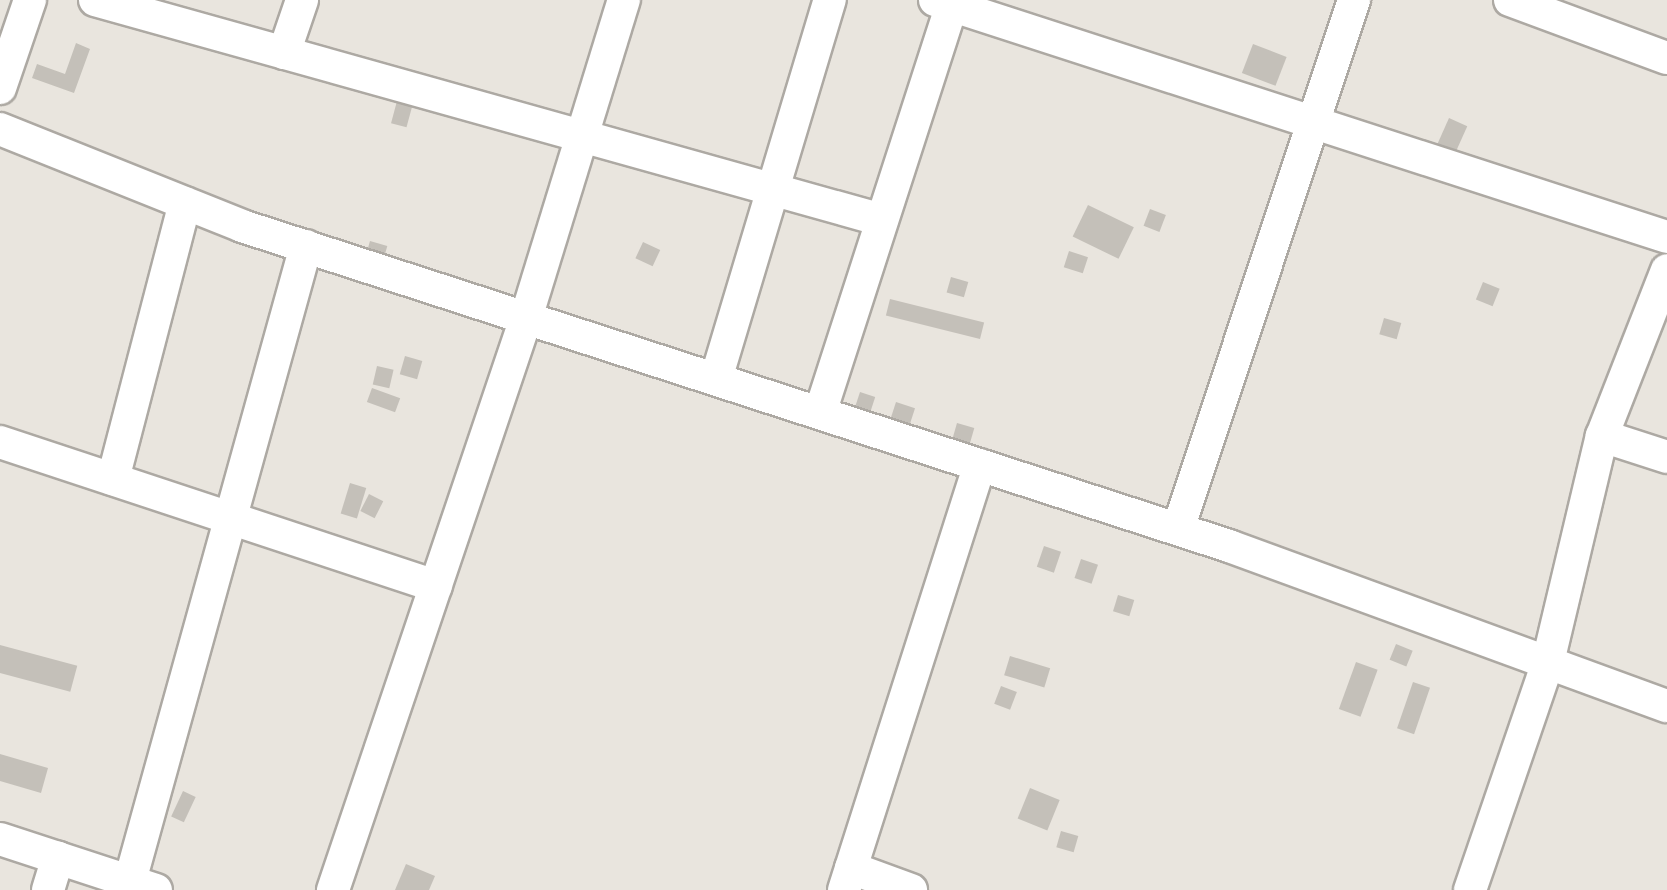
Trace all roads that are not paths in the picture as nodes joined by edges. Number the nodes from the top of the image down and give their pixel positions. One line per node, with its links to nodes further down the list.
1 (30, 0): 11 (street)
2 (95, 0): 9 (street)
3 (302, 0): 9 (street)
4 (624, 0): 14 (street)
5 (831, 0): 15 (street)
6 (1354, 0): 12 (street)
7 (1510, 0): 10 (street)
8 (947, 2): 12 (street); 17 (street)
9 (284, 53): 14 (street)
10 (1667, 58)
11 (0, 88)
12 (1313, 123): 18 (street); 30 (street)
13 (0, 129): 16 (street)
14 (582, 136): 15 (street); 21 (street)
15 (774, 190): 17 (street); 22 (street)
16 (185, 203): 19 (street); 28 (street)
17 (882, 220): 23 (street)
18 (1667, 237)
19 (306, 246): 21 (street); 29 (street)
20 (1667, 270): 24 (street)
21 (526, 317): 22 (street); 31 (street)
22 (716, 379): 23 (street)
23 (820, 413): 27 (street)
24 (1602, 436): 26 (street); 32 (street)
25 (0, 442): 28 (street)
26 (1667, 457)
27 (980, 465): 30 (street); 36 (street)
28 (113, 479): 29 (street)
29 (230, 518): 31 (street); 37 (street)
30 (1178, 529): 32 (street)
31 (436, 586): 39 (street)
32 (1548, 662): 33 (street); 41 (street)
33 (1667, 706)
34 (0, 839): 35 (street)
35 (58, 858): 37 (street); 38 (street)
36 (848, 879): 40 (street)
37 (143, 886)
38 (48, 890)
39 (333, 890)
40 (911, 890)
41 (1470, 890)

